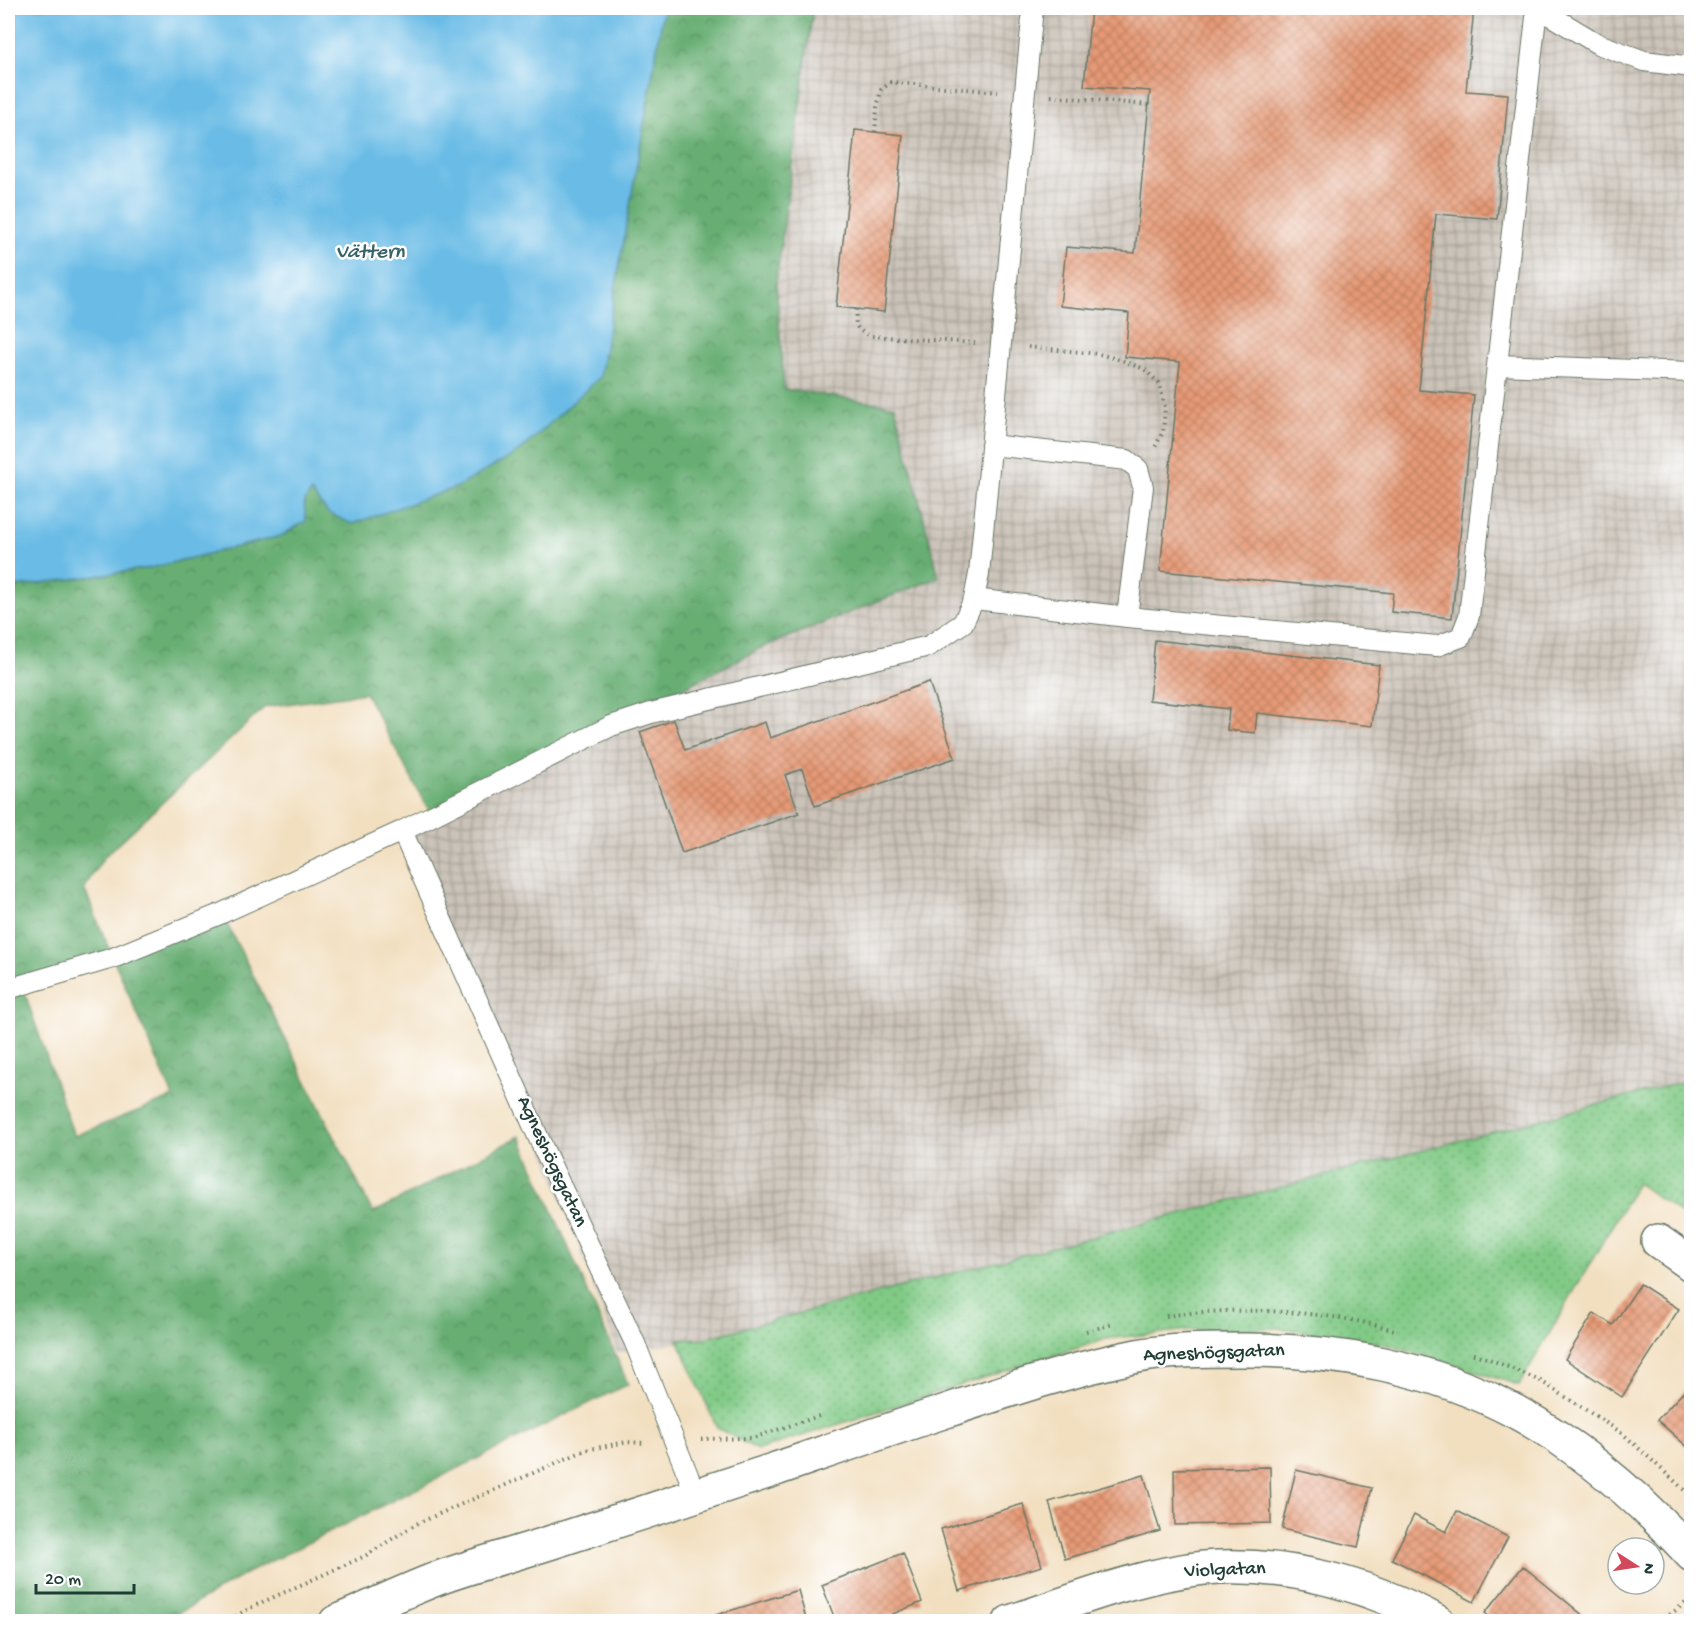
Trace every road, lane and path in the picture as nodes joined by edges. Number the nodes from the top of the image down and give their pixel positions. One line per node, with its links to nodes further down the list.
1 (1033, 8): 4 (lane)
2 (1538, 8): 3 (lane); 9 (lane)
3 (1692, 67)
4 (1025, 94): 5 (path); 6 (path); 8 (lane)
5 (1149, 105)
6 (875, 132)
7 (856, 309): 8 (path)
8 (1001, 344): 11 (lane); 12 (path)
9 (1497, 365): 10 (lane); 14 (lane)
10 (1692, 372)
11 (991, 445): 12 (lane); 13 (lane)
12 (1138, 469): 14 (lane)
13 (974, 599): 14 (lane); 15 (lane)
14 (1127, 617)
15 (402, 831): 16 (lane); 20 (lane, Agneshögsgatan)
16 (8, 989)
17 (1658, 1240): 18 (street)
18 (1692, 1265)
19 (706, 1439): 20 (path)
20 (675, 1441): 21 (lane, Agneshögsgatan); 24 (path)
21 (696, 1495): 22 (street, Agneshögsgatan); 25 (street, Agneshögsgatan)
22 (1690, 1549)
23 (1692, 1598): 28 (path)
24 (225, 1622)
25 (336, 1622)
26 (1010, 1622): 27 (street, Violgatan)
27 (1438, 1622)
28 (1660, 1622)

